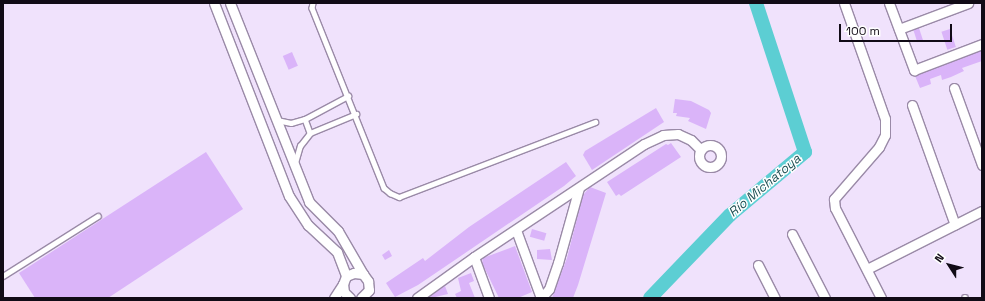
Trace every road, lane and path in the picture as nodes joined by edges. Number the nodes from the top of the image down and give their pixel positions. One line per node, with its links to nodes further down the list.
1 (214, 3): 31 (street)
2 (230, 3): 14 (street)
3 (313, 3): 10 (lane)
4 (844, 3): 28 (street)
5 (889, 3): 7 (street)
6 (968, 3): 7 (street)
7 (898, 29): 8 (street)
8 (982, 44)
9 (954, 88): 18 (street)
10 (348, 96): 12 (lane); 13 (lane)
11 (912, 105): 23 (street)
12 (356, 114): 15 (lane); 16 (lane)
13 (305, 119): 14 (lane); 16 (lane)
14 (277, 120): 19 (street)
15 (595, 122)
16 (310, 133): 19 (lane)
17 (701, 150): 20 (street)
18 (982, 165)
19 (294, 166): 29 (street)
20 (579, 188): 24 (street); 37 (street)
21 (982, 211): 23 (street)
22 (98, 216): 30 (lane)
23 (955, 225): 28 (street)
24 (516, 230): 26 (street); 37 (street)
25 (792, 234): 39 (street)
26 (474, 257): 35 (street); 36 (street)
27 (758, 265): 38 (street)
28 (867, 270): 40 (street)
29 (363, 274): 31 (street); 34 (street)
30 (3, 276)
31 (345, 280): 32 (street); 33 (street)
32 (334, 298)
33 (350, 298)
34 (362, 298)
35 (417, 298)
36 (489, 298)
37 (541, 298)
38 (775, 298)
39 (825, 298)
40 (881, 298)

